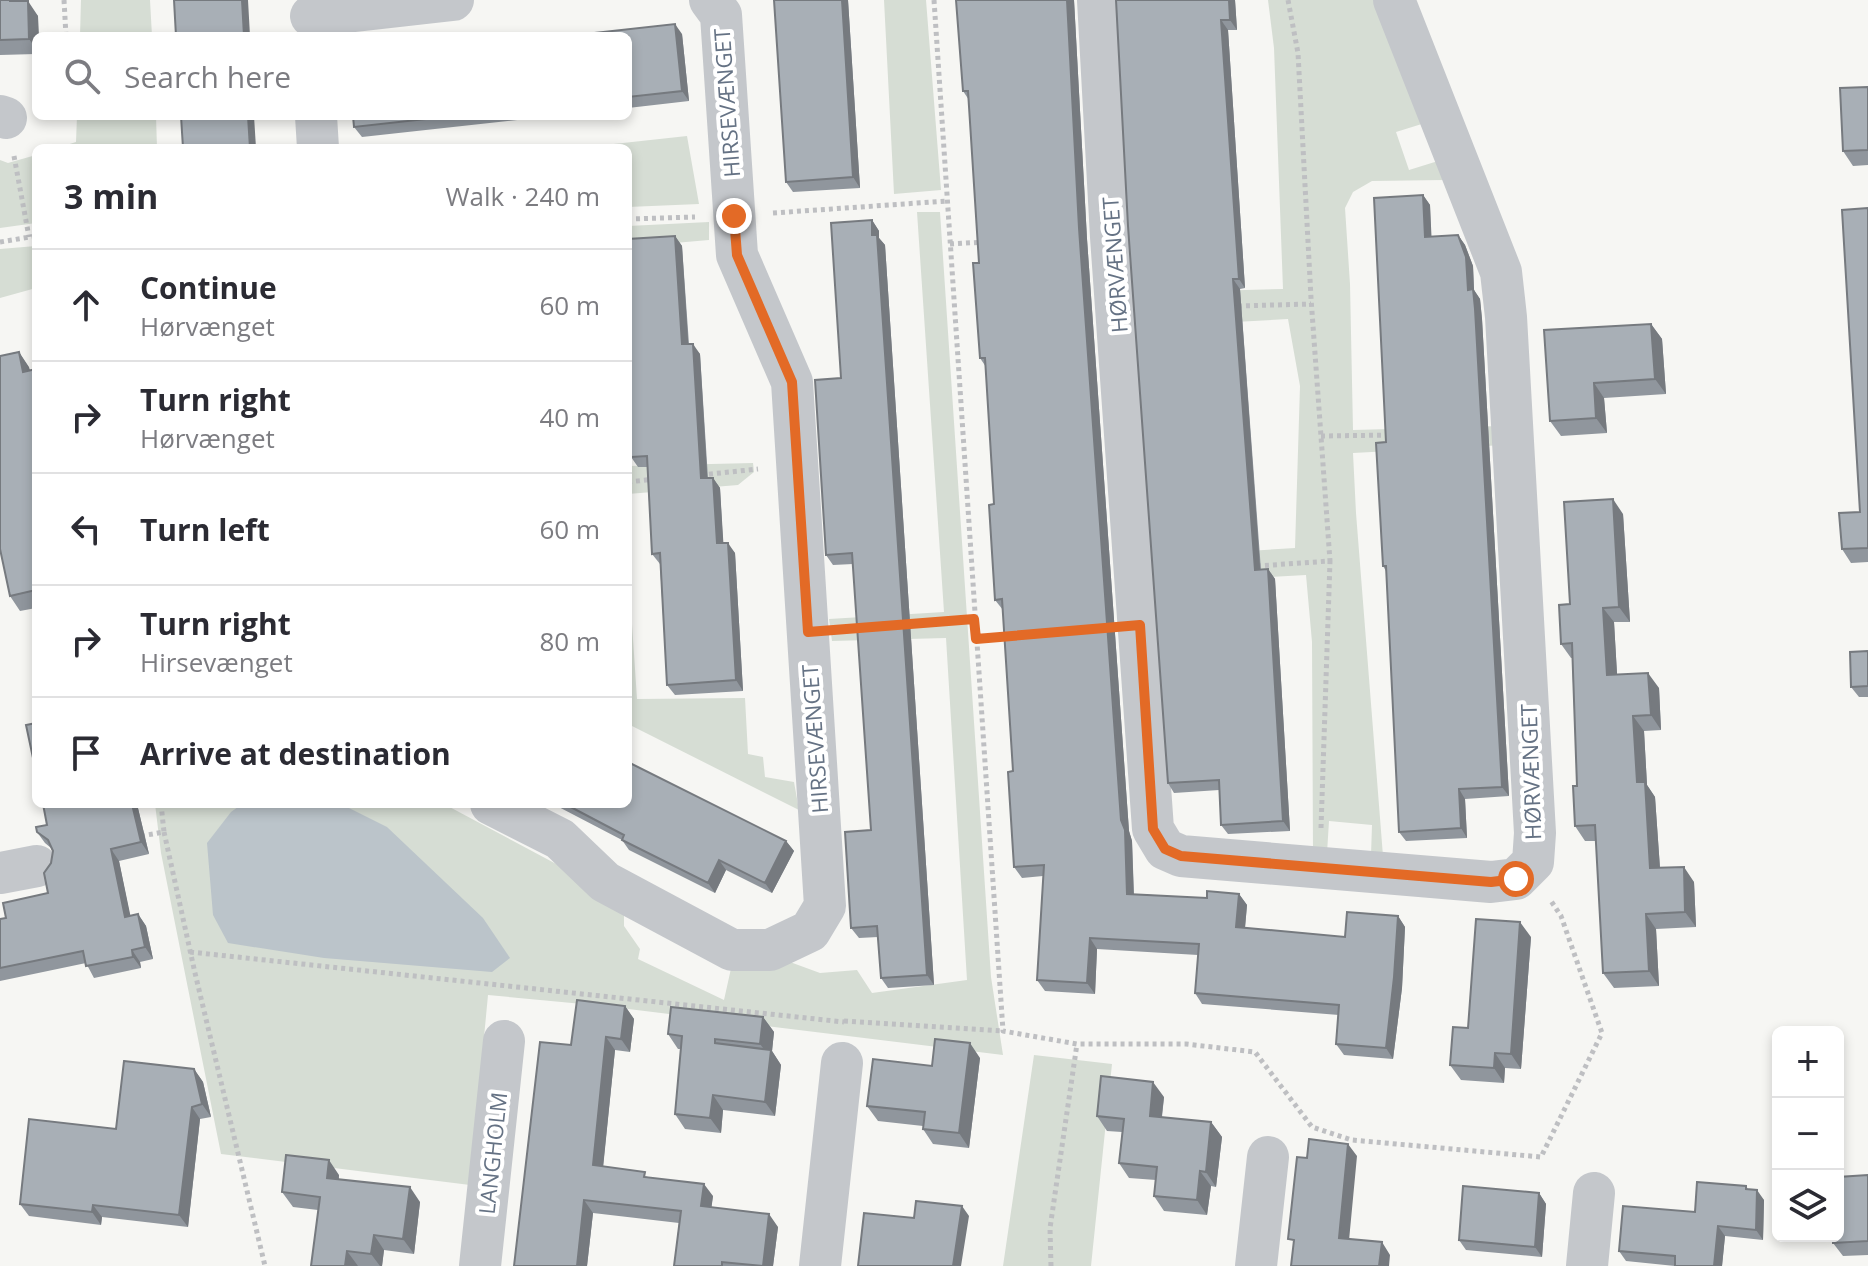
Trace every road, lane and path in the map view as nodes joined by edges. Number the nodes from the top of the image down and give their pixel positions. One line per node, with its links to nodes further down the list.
1 (64, 0): 9 (path)
2 (453, 0): 8 (street)
3 (710, 0): 14 (street, HIRSEVÆNGET)
4 (934, 0): 13 (path)
5 (1098, 0): 40 (street, HØRVÆNGET)
6 (1288, 0): 21 (path)
7 (1394, 0): 39 (street, HØRVÆNGET)
8 (311, 17)
9 (66, 32)
10 (3, 117): 16 (path)
11 (316, 120): 12 (street)
12 (318, 144)
13 (947, 201): 14 (path); 20 (path)
14 (734, 216): 15 (path); 25 (street, HIRSEVÆNGET)
15 (632, 219)
16 (32, 232)
17 (32, 236): 18 (path)
18 (0, 242)
19 (994, 242): 20 (path)
20 (950, 244): 31 (path)
21 (1311, 304): 22 (path); 24 (path)
22 (1236, 307)
23 (1400, 435): 24 (path)
24 (1321, 436): 29 (path)
25 (797, 465): 26 (path); 36 (street, HIRSEVÆNGET)
26 (690, 476)
27 (659, 479): 28 (path)
28 (632, 482)
29 (1330, 561): 30 (path); 40 (path)
30 (1255, 566)
31 (974, 619): 32 (path); 34 (path)
32 (899, 625)
33 (1021, 635): 34 (path)
34 (976, 639): 43 (path)
35 (161, 808): 37 (path)
36 (499, 808)
37 (164, 832): 38 (path); 41 (path)
38 (137, 837)
39 (1528, 867): 40 (street, HØRVÆNGET); 45 (path)
40 (1319, 868)
41 (190, 952): 42 (path); 49 (path)
42 (844, 1021): 43 (path); 46 (path)
43 (1003, 1031): 45 (path)
44 (504, 1041): 50 (street, LANGHOLM)
45 (1077, 1044): 52 (path)
46 (842, 1063): 51 (street)
47 (1268, 1157): 53 (street)
48 (1594, 1193): 54 (street)
49 (265, 1266)
50 (480, 1266)
51 (820, 1266)
52 (1051, 1266)
53 (1256, 1266)
54 (1587, 1266)

